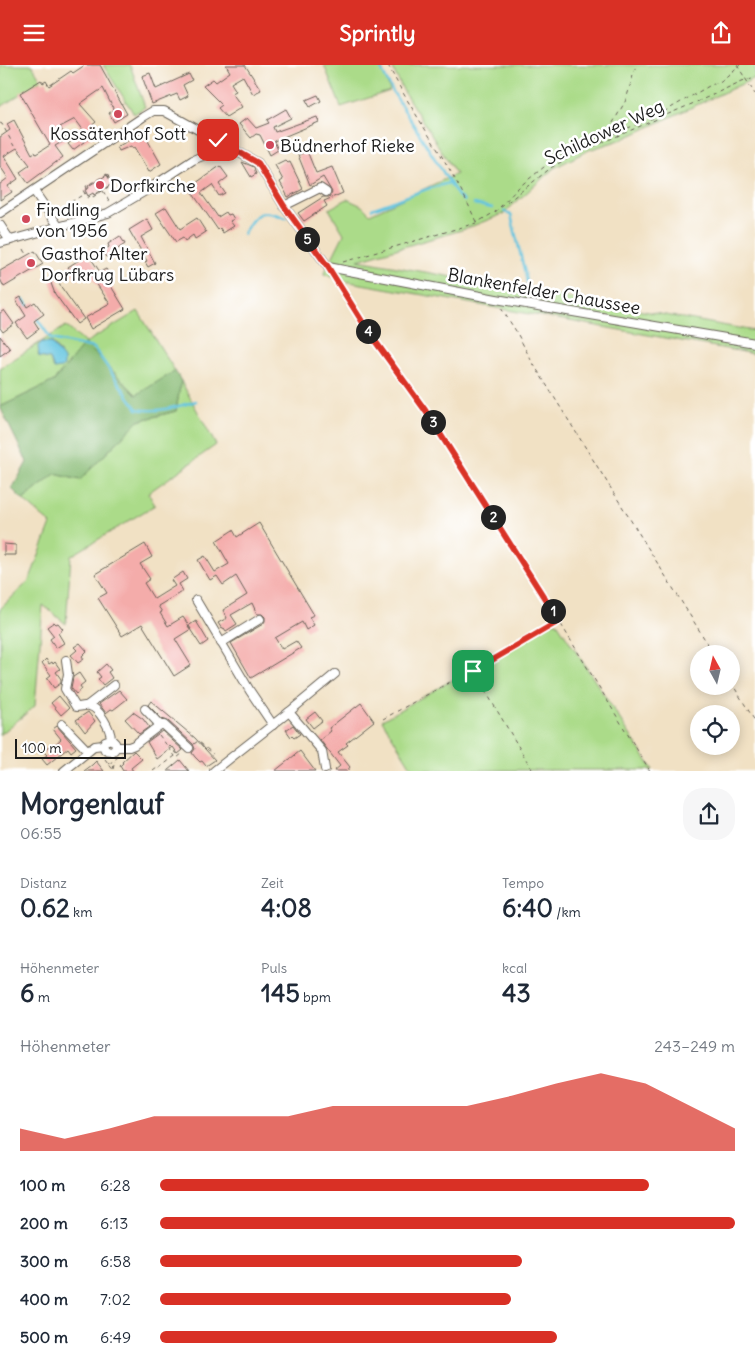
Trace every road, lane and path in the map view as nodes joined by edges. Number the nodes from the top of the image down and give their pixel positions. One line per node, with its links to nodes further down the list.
1 (388, 65): 21 (path)
2 (636, 65): 8 (path)
3 (738, 66): 5 (path); 8 (path)
4 (755, 77): 5 (path, Schildower Weg)
5 (746, 79): 6 (path); 9 (path, Schildower Weg)
6 (755, 94)
7 (0, 123): 10 (path)
8 (604, 137): 9 (path); 19 (path)
9 (600, 144): 19 (path, Schildower Weg)
10 (14, 145)
11 (228, 145): 13 (street); 17 (street); 23 (street)
12 (102, 190): 15 (path); 15 (path); 16 (path)
13 (34, 191): 18 (street); 20 (street)
14 (326, 192): 17 (street)
15 (86, 193): 20 (path)
16 (111, 202)
17 (284, 206): 30 (street)
18 (0, 213)
19 (495, 213): 21 (path, Schildower Weg)
20 (50, 214): 23 (street)
21 (476, 223): 30 (path, Schildower Weg)
22 (0, 225): 24 (street)
23 (59, 227): 24 (street)
24 (10, 240): 25 (street)
25 (0, 243)
26 (24, 249): 27 (path)
27 (27, 255)
28 (58, 257): 29 (path)
29 (78, 261)
30 (328, 267): 31 (street, Blankenfelder Chaussee); 35 (path)
31 (496, 299): 32 (street, Blankenfelder Chaussee); 37 (path)
32 (755, 343)
33 (196, 600): 36 (street)
34 (260, 619): 36 (street)
35 (559, 621): 39 (path); 68 (path)
36 (221, 643): 50 (street)
37 (708, 645)
38 (66, 660): 43 (street)
39 (473, 671): 46 (path); 67 (path)
40 (335, 674): 45 (street)
41 (114, 685): 43 (street)
42 (739, 695): 47 (path)
43 (88, 705): 51 (street)
44 (145, 709): 49 (street)
45 (289, 712): 50 (street); 62 (street)
46 (383, 719)
47 (755, 721)
48 (62, 724): 59 (street)
49 (160, 725): 55 (street); 57 (street)
50 (273, 725): 66 (street)
51 (111, 739): 54 (street); 55 (street)
52 (194, 740): 53 (path)
53 (197, 742)
54 (103, 745): 55 (street); 59 (street)
55 (116, 747)
56 (168, 747): 60 (path)
57 (189, 749)
58 (170, 750): 65 (path)
59 (88, 751): 64 (street)
60 (179, 756)
61 (116, 759): 63 (path)
62 (325, 769)
63 (113, 770)
64 (64, 771)
65 (153, 771)
66 (214, 771)
67 (534, 771)
68 (650, 771)

